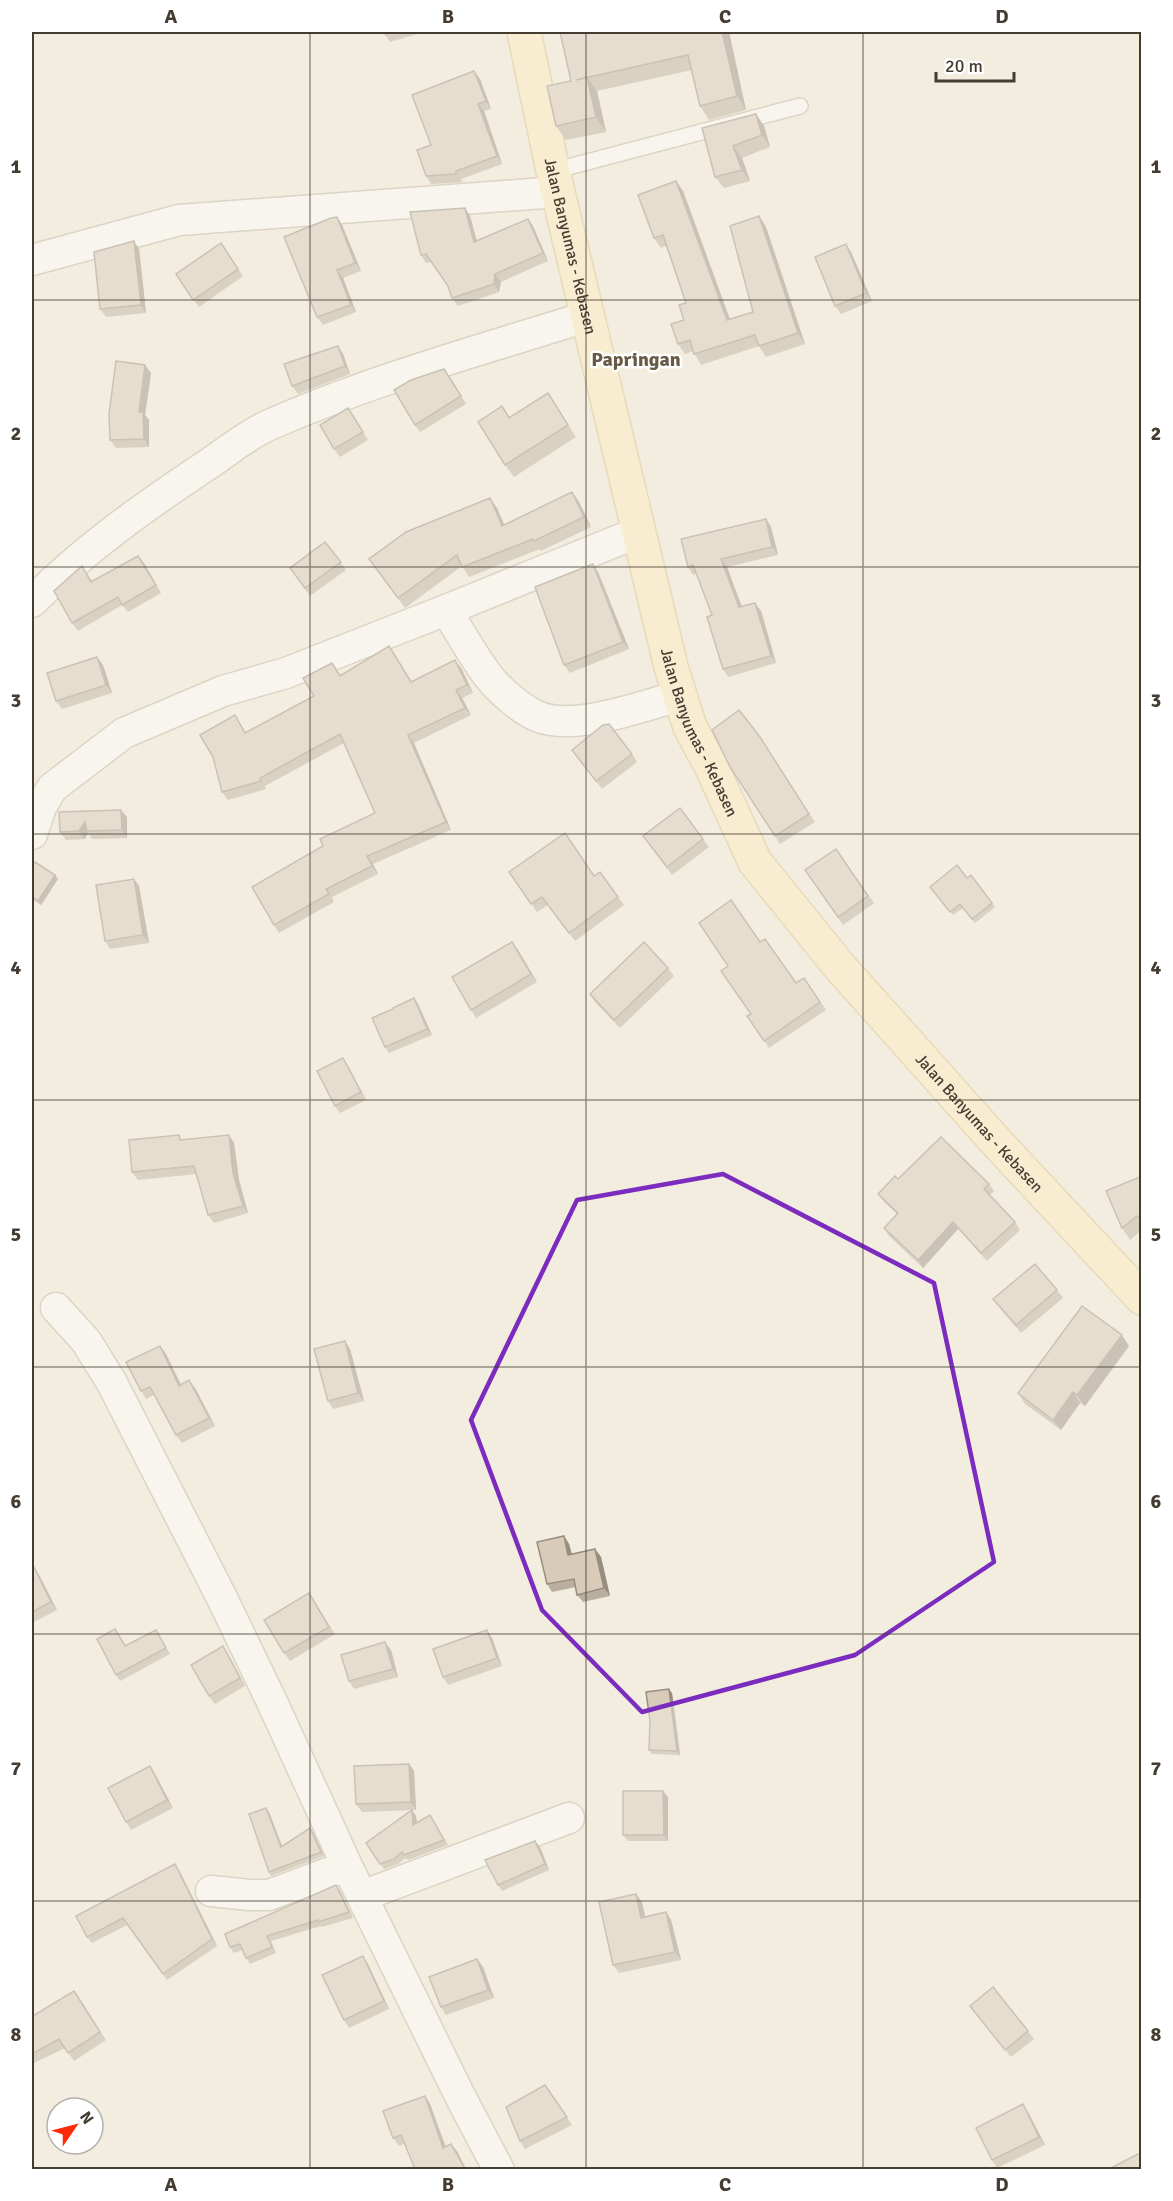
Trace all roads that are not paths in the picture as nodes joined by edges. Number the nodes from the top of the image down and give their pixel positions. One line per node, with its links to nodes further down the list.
1 (524, 32): 3 (main road, Jalan Banyumas - Kebasen)
2 (800, 106): 3 (lane)
3 (556, 181): 4 (street); 5 (main road, Jalan Banyumas - Kebasen)
4 (32, 260)
5 (589, 316): 6 (main road, Jalan Banyumas - Kebasen); 7 (street)
6 (639, 532): 8 (street); 9 (main road, Jalan Banyumas - Kebasen)
7 (32, 602)
8 (446, 610): 9 (street); 10 (street)
9 (680, 696): 11 (main road, Jalan Banyumas - Kebasen)
10 (32, 834)
11 (1142, 1298)
12 (56, 1308): 14 (street)
13 (569, 1818): 16 (street)
14 (347, 1866): 15 (street); 16 (street)
15 (211, 1891)
16 (362, 1896): 17 (street)
17 (499, 2169)

